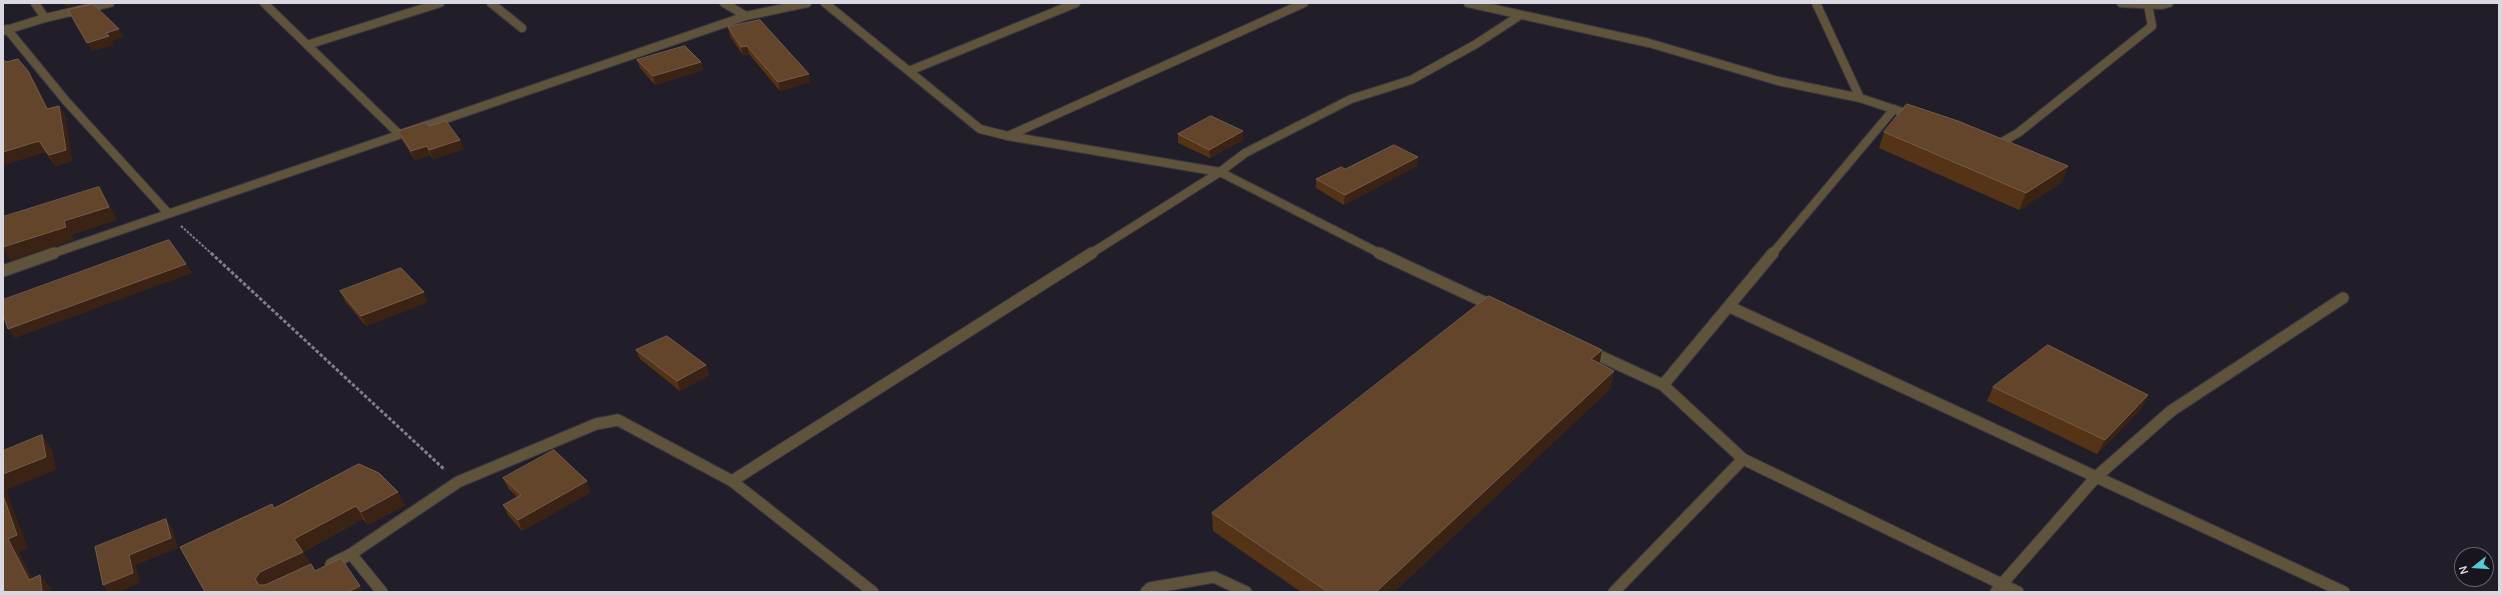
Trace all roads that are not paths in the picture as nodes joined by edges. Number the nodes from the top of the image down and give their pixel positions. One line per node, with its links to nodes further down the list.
1 (35, 3): 18 (street)
2 (110, 3): 18 (street)
3 (264, 3): 21 (street)
4 (440, 3): 21 (street)
5 (491, 3): 19 (street)
6 (724, 3): 16 (street)
7 (807, 3): 16 (street)
8 (825, 3): 22 (street)
9 (1076, 3): 22 (street)
10 (1304, 3): 27 (street)
11 (1468, 3): 17 (street)
12 (1816, 3): 23 (street)
13 (2121, 3): 15 (street)
14 (2169, 3): 15 (street)
15 (2148, 5): 28 (street)
16 (746, 16): 26 (street)
17 (1519, 16): 23 (street); 29 (street)
18 (45, 18): 20 (street)
19 (522, 28)
20 (5, 30): 30 (street)
21 (307, 45): 26 (street)
22 (909, 71): 27 (street)
23 (1860, 98): 24 (street)
24 (1894, 109): 25 (street); 33 (street)
25 (1922, 119)
26 (398, 134): 30 (street)
27 (1008, 136): 29 (street)
28 (1986, 141)
29 (1220, 172): 34 (street); 39 (street)
30 (168, 213): 31 (street)
31 (3, 271)
32 (2343, 298): 38 (street)
33 (1730, 307): 36 (street); 38 (street)
34 (1506, 312)
35 (1577, 345): 36 (street)
36 (1663, 385): 37 (street)
37 (1743, 459): 42 (street); 47 (street)
38 (2096, 477): 42 (street); 49 (street)
39 (732, 481): 40 (street); 44 (street)
40 (351, 554): 41 (street); 43 (street)
41 (318, 570)
42 (1999, 588): 48 (street)
43 (382, 592)
44 (873, 592)
45 (1146, 592): 46 (street)
46 (1246, 592)
47 (1614, 592)
48 (2018, 592)
49 (2344, 592)

